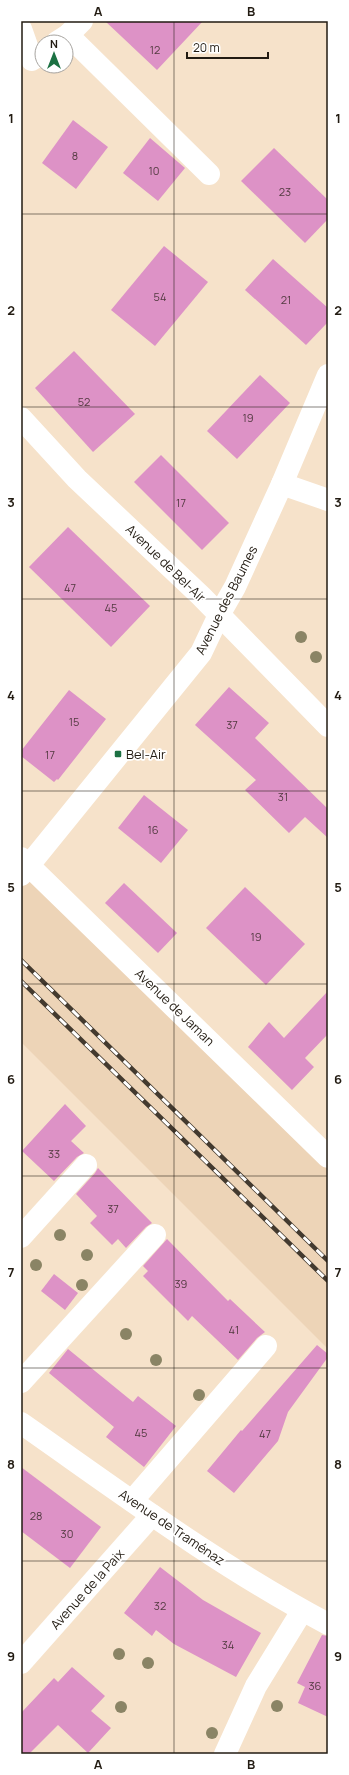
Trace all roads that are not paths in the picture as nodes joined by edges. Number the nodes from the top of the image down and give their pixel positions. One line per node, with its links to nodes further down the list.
1 (21, 28): 3 (street)
2 (69, 33): 4 (street)
3 (32, 58)
4 (209, 174)
5 (328, 374): 7 (street, Avenue des Baumes)
6 (21, 418): 9 (street, Avenue de Bel-Air)
7 (282, 484): 8 (street); 9 (street, Avenue des Baumes)
8 (328, 500)
9 (219, 615): 10 (street, Avenue de Bel-Air); 11 (street, Avenue des Baumes)
10 (328, 726)
11 (23, 868): 12 (street, Avenue de Jaman)
12 (328, 1157)
13 (86, 1164): 15 (street)
14 (155, 1235): 17 (street)
15 (21, 1237)
16 (266, 1346): 19 (street)
17 (21, 1382)
18 (21, 1423): 19 (street, Avenue de Traménaz)
19 (132, 1501): 20 (street, Avenue de Traménaz)
20 (152, 1515): 21 (street, Avenue de Traménaz); 23 (street, Avenue de la Paix)
21 (302, 1611): 22 (street, Avenue de Traménaz); 24 (street)
22 (328, 1624)
23 (21, 1663)
24 (225, 1754)

